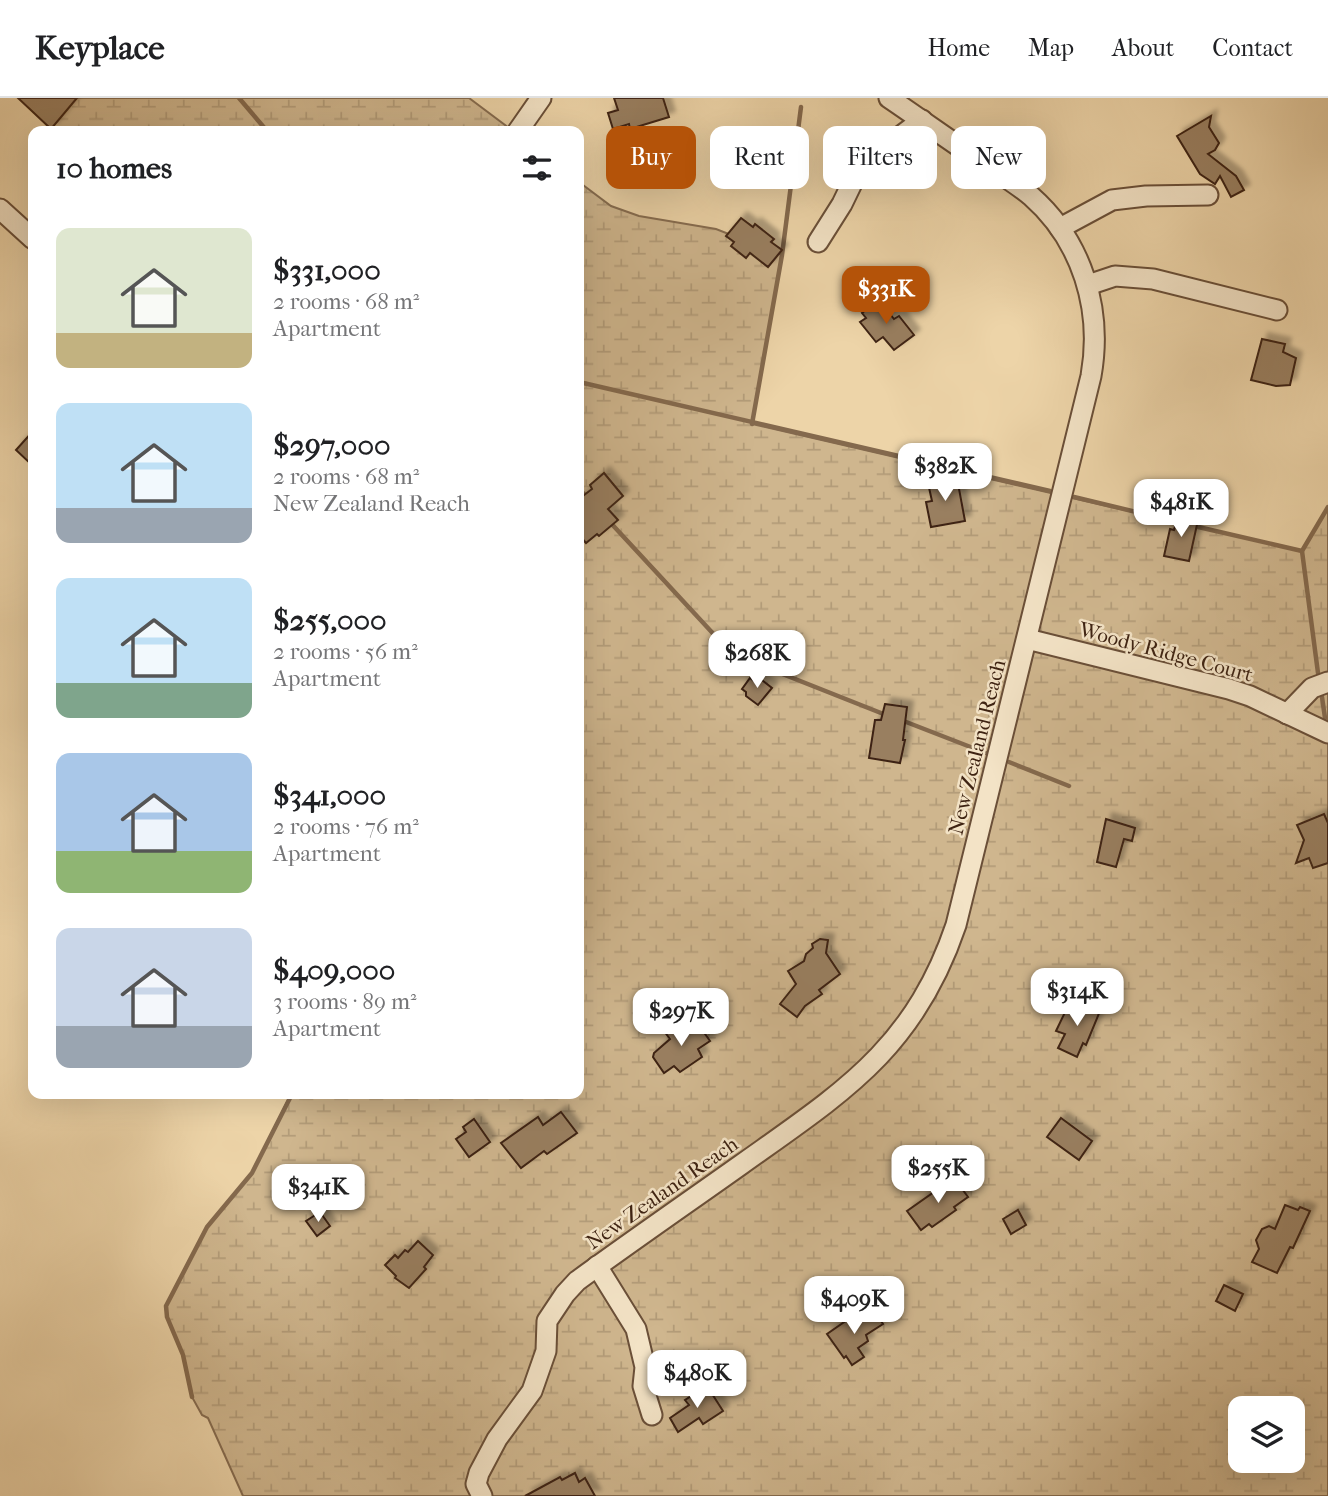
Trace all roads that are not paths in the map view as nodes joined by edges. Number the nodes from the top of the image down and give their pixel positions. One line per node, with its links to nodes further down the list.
1 (541, 98): 4 (street)
2 (889, 98): 3 (street, New Zealand Reach)
3 (922, 120): 7 (street, New Zealand Reach); 9 (street)
4 (521, 126)
5 (1208, 195): 7 (street)
6 (0, 209): 8 (street)
7 (1060, 228): 10 (street, New Zealand Reach)
8 (28, 234)
9 (818, 242)
10 (1088, 285): 11 (street); 12 (street, New Zealand Reach)
11 (1277, 310)
12 (1027, 639): 14 (street, Woody Ridge Court); 16 (street, New Zealand Reach)
13 (1328, 682): 14 (street)
14 (1287, 714): 15 (street, Woody Ridge Court)
15 (1328, 733)
16 (597, 1266): 17 (street); 18 (street, New Zealand Reach)
17 (652, 1415)
18 (482, 1496)

